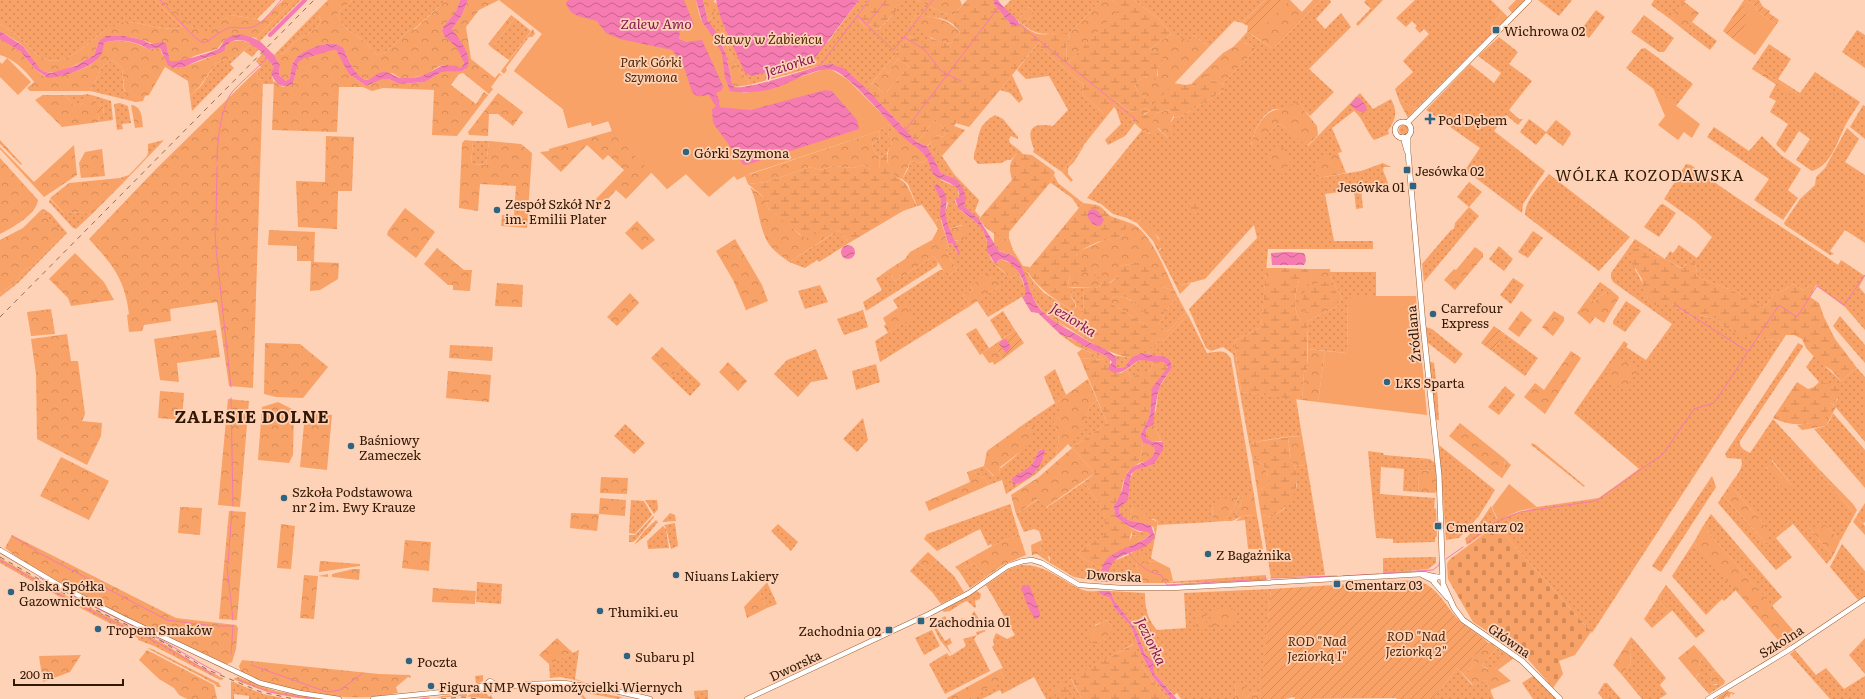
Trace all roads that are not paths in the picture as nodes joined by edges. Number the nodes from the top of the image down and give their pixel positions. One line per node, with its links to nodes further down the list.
1 (1529, 0): 2 (main road)
2 (1409, 125): 3 (main road); 3 (main road)
3 (1405, 137): 5 (main road, Źródlana)
4 (0, 550): 10 (street)
5 (1438, 578): 6 (main road, Źródlana); 6 (main road); 13 (street, Dworska)
6 (1441, 586): 14 (main road, Główna)
7 (1865, 599): 15 (street, Szkolna)
8 (495, 686): 9 (street); 9 (street); 12 (street)
9 (486, 687): 11 (street)
10 (340, 699)
11 (373, 699)
12 (650, 699)
13 (747, 699)
14 (1560, 699)
15 (1708, 699)

